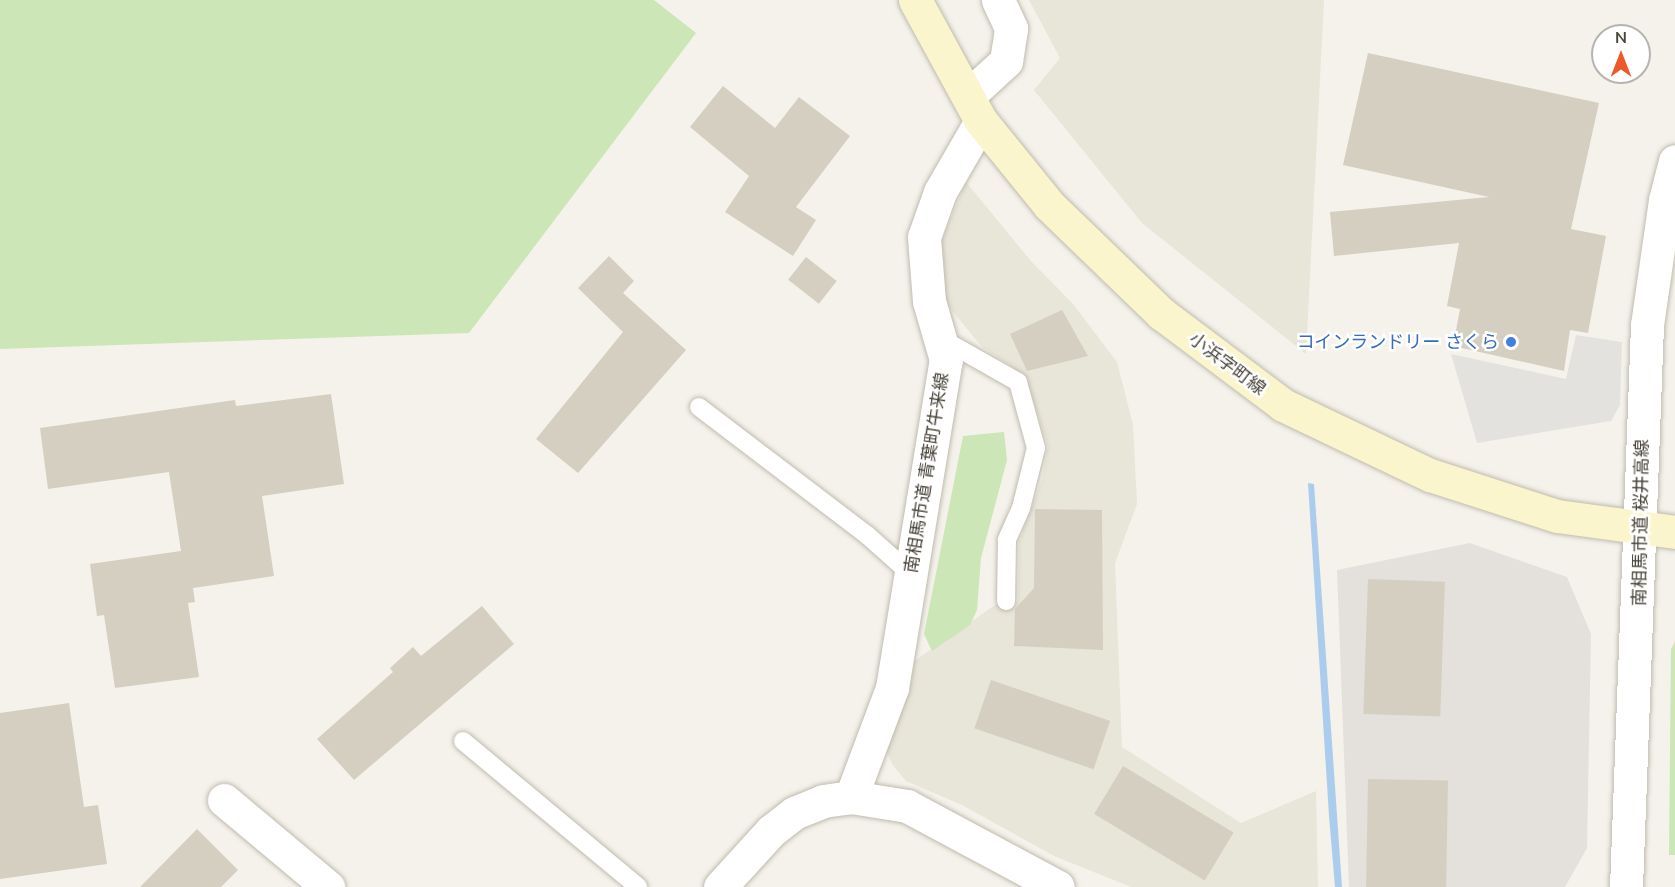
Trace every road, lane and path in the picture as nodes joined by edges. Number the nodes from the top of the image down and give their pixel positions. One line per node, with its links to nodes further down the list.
1 (915, 0): 3 (main road, 小浜字町線)
2 (998, 0): 3 (street, 南相馬市道 青葉町牛来線)
3 (974, 108): 5 (street, 南相馬市道 青葉町牛来線); 7 (main road, 小浜字町線)
4 (1675, 161): 7 (street, 南相馬市道 桜井高線)
5 (942, 339): 9 (street, 南相馬市道 青葉町牛来線); 10 (lane)
6 (699, 407): 9 (lane)
7 (1639, 530): 8 (main road, 小浜字町線); 18 (street, 南相馬市道 桜井高線)
8 (1675, 532)
9 (911, 574): 12 (street, 南相馬市道 青葉町牛来線)
10 (1006, 601)
11 (463, 741): 15 (lane)
12 (851, 797): 16 (street); 17 (street)
13 (224, 800): 14 (street)
14 (328, 887)
15 (638, 887)
16 (720, 887)
17 (1058, 887)
18 (1626, 887)

